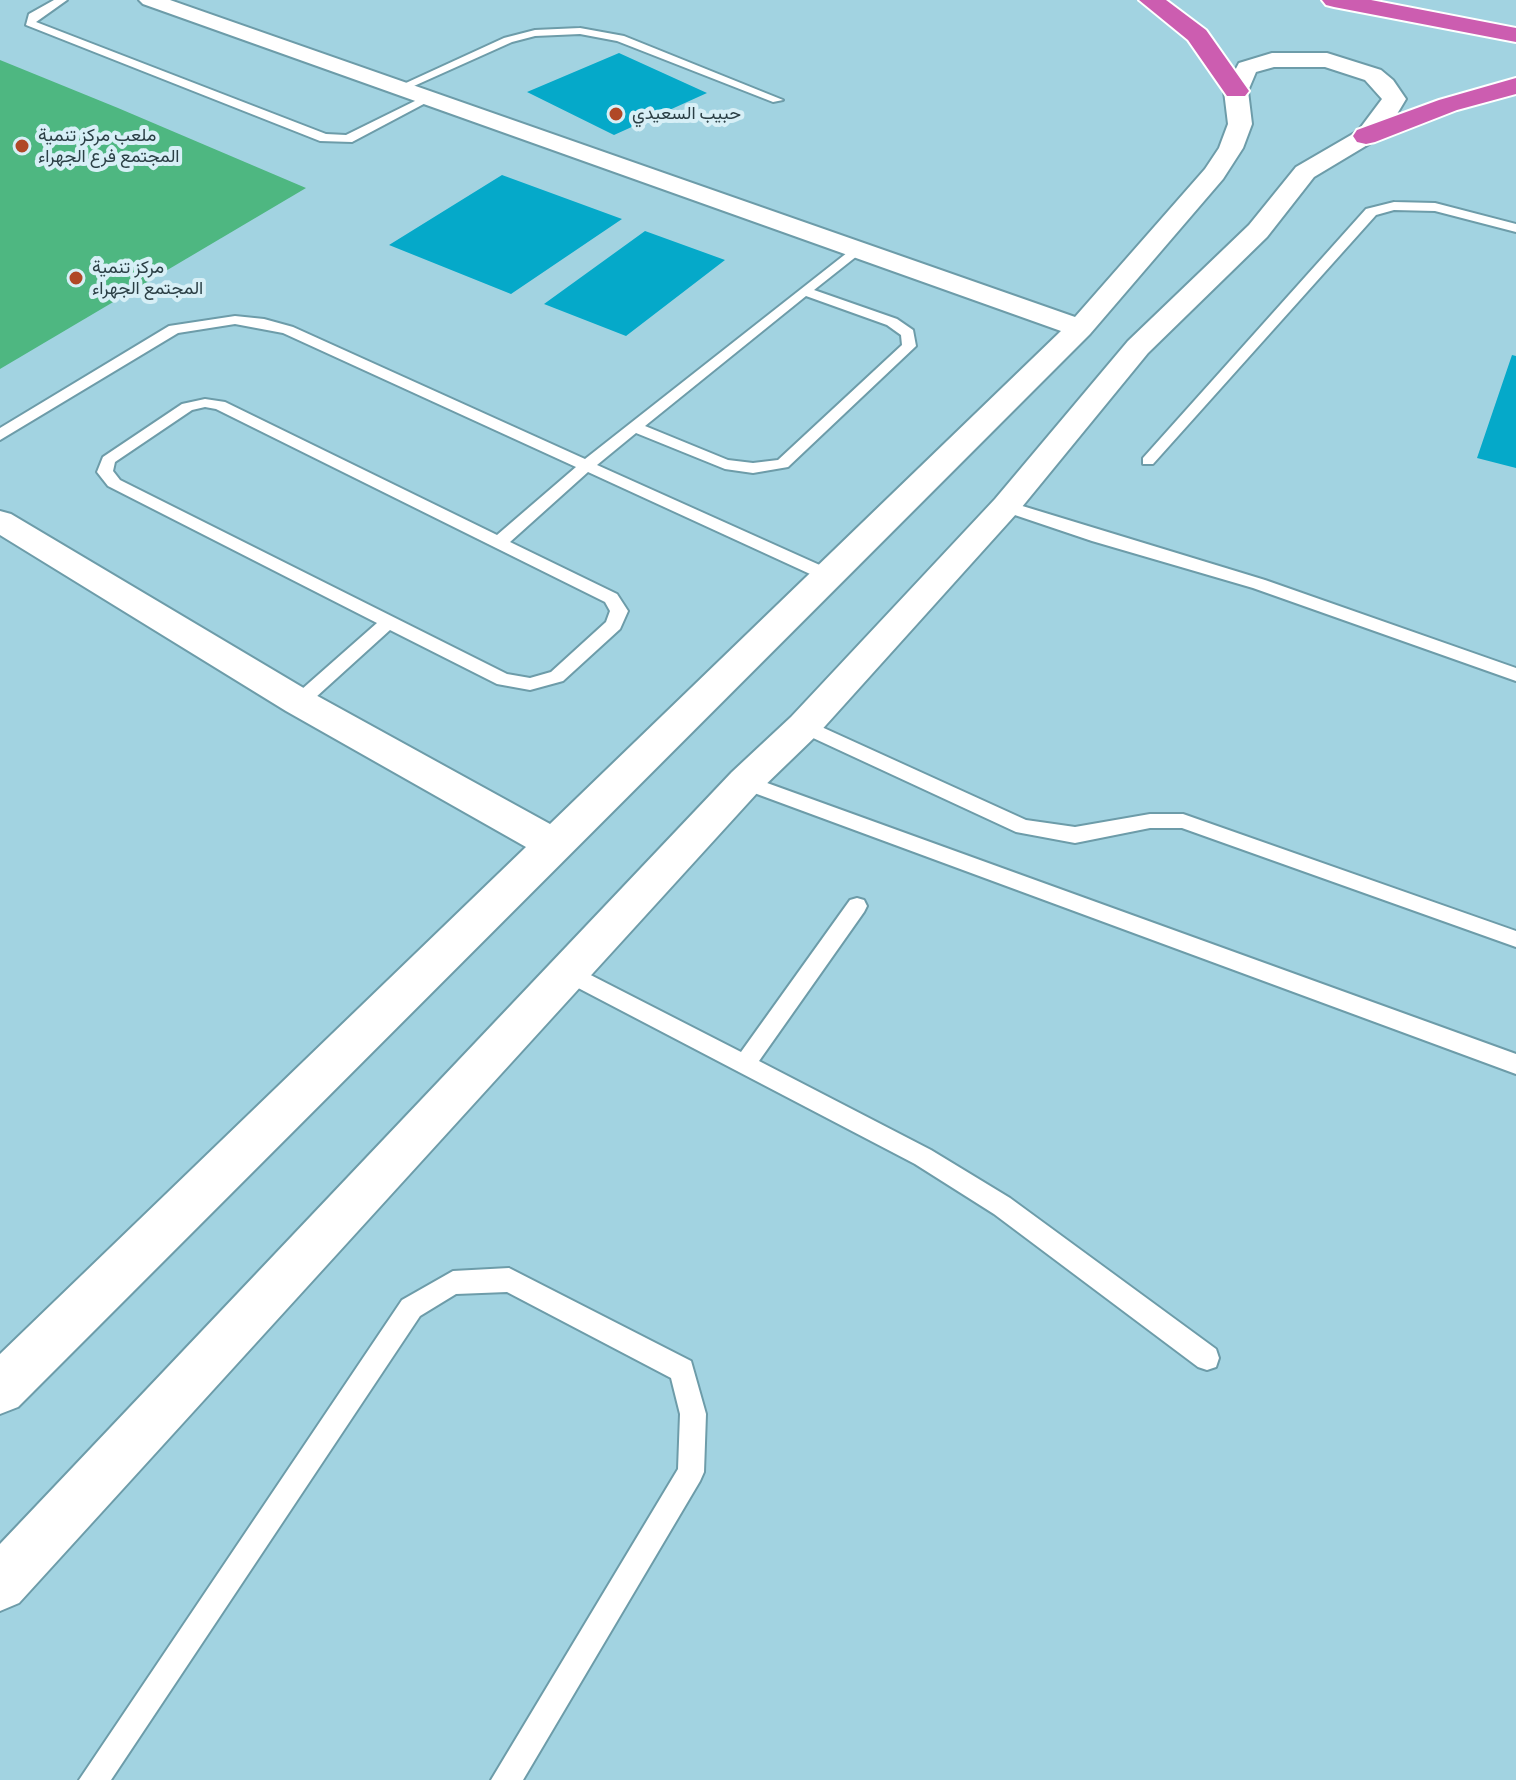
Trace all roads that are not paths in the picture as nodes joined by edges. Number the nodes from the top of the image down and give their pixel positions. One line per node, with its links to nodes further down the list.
1 (62, 0): 9 (lane)
2 (150, 0): 7 (street)
3 (1151, 0): 8 (highway)
4 (1334, 0): 5 (highway)
5 (1516, 35)
6 (1516, 86): 11 (highway)
7 (401, 88): 9 (street); 10 (lane)
8 (1236, 91): 11 (street); 15 (street)
9 (429, 98): 13 (street)
10 (777, 100)
11 (1366, 136): 20 (street)
12 (1516, 228): 18 (lane)
13 (857, 249): 14 (lane); 15 (street)
14 (804, 291): 16 (lane); 16 (lane)
15 (1080, 328): 23 (street)
16 (634, 427): 19 (lane)
17 (0, 435): 19 (lane)
18 (1148, 461)
19 (587, 465): 22 (lane); 23 (lane)
20 (1006, 506): 25 (lane); 27 (street)
21 (0, 521): 26 (street)
22 (501, 541): 24 (lane); 24 (lane)
23 (827, 575): 29 (street)
24 (390, 621): 26 (lane)
25 (1516, 675)
26 (299, 702): 29 (street)
27 (804, 726): 28 (street); 31 (lane)
28 (745, 782): 32 (street); 34 (lane)
29 (554, 844): 36 (street)
30 (857, 906): 33 (lane)
31 (1516, 939)
32 (568, 973): 33 (lane); 37 (street)
33 (745, 1064): 35 (lane)
34 (1516, 1064)
35 (1207, 1358)
36 (0, 1389)
37 (0, 1584)
38 (94, 1780): 39 (lane)
39 (506, 1780)

